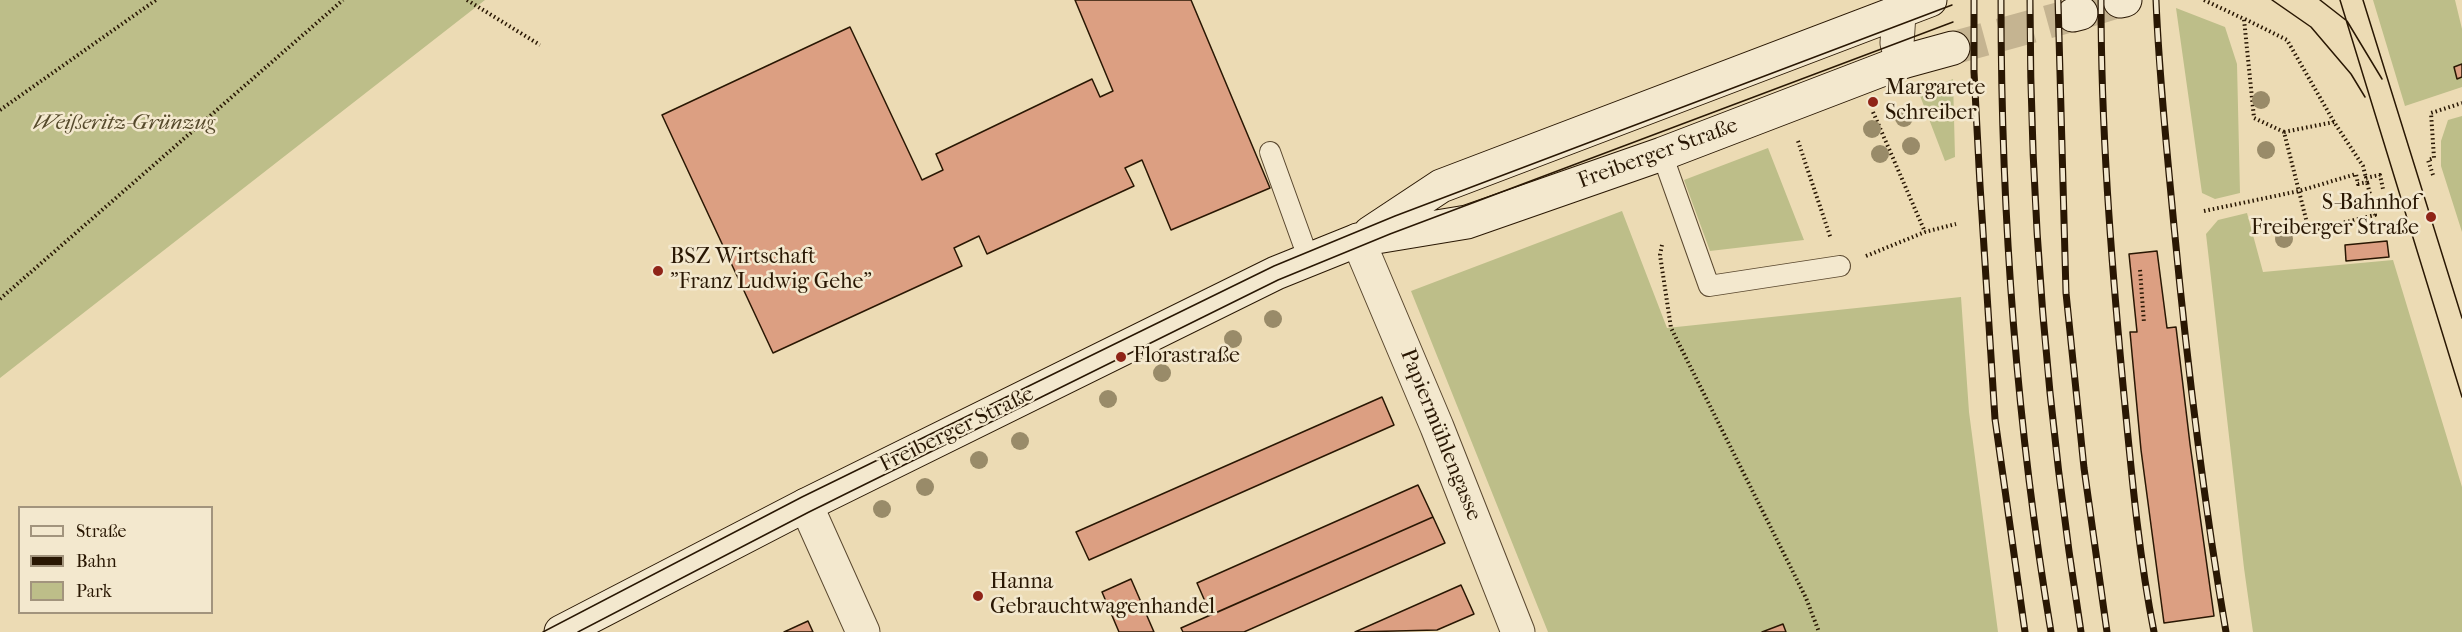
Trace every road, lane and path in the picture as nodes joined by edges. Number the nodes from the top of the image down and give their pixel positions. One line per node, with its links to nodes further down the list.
1 (156, 0): 13 (path)
2 (343, 0): 31 (path)
3 (467, 0): 8 (path)
4 (1930, 0): 6 (street, Freiberger Straße)
5 (2204, 0): 7 (path)
6 (1900, 6): 10 (street); 27 (street, Freiberger Straße)
7 (2244, 19): 15 (path); 16 (path)
8 (540, 45)
9 (1953, 48): 10 (street, Freiberger Straße)
10 (1902, 62): 12 (street, Freiberger Straße)
11 (2462, 103): 19 (path)
12 (1786, 106): 18 (street, Freiberger Straße); 29 (path)
13 (0, 110)
14 (1873, 111): 26 (path)
15 (2334, 122): 16 (path); 20 (path)
16 (2284, 132): 22 (path)
17 (1270, 152): 28 (lane)
18 (1662, 154): 24 (lane); 27 (street, Freiberger Straße)
19 (2433, 175)
20 (2366, 180): 21 (path); 22 (path); 22 (path)
21 (2383, 189)
22 (2299, 191): 23 (path)
23 (2204, 211)
24 (1685, 219): 29 (lane); 37 (path)
25 (1956, 224): 26 (path)
26 (1925, 232): 29 (path)
27 (1358, 240): 28 (street, Freiberger Straße); 36 (street, Papiermühlengasse)
28 (1309, 260): 33 (street, Freiberger Straße)
29 (1840, 266)
30 (2140, 270): 32 (path)
31 (0, 299)
32 (2144, 323)
33 (806, 505): 34 (street, Freiberger Straße); 35 (street)
34 (561, 632)
35 (863, 632)
36 (1518, 632)
37 (1819, 632)

